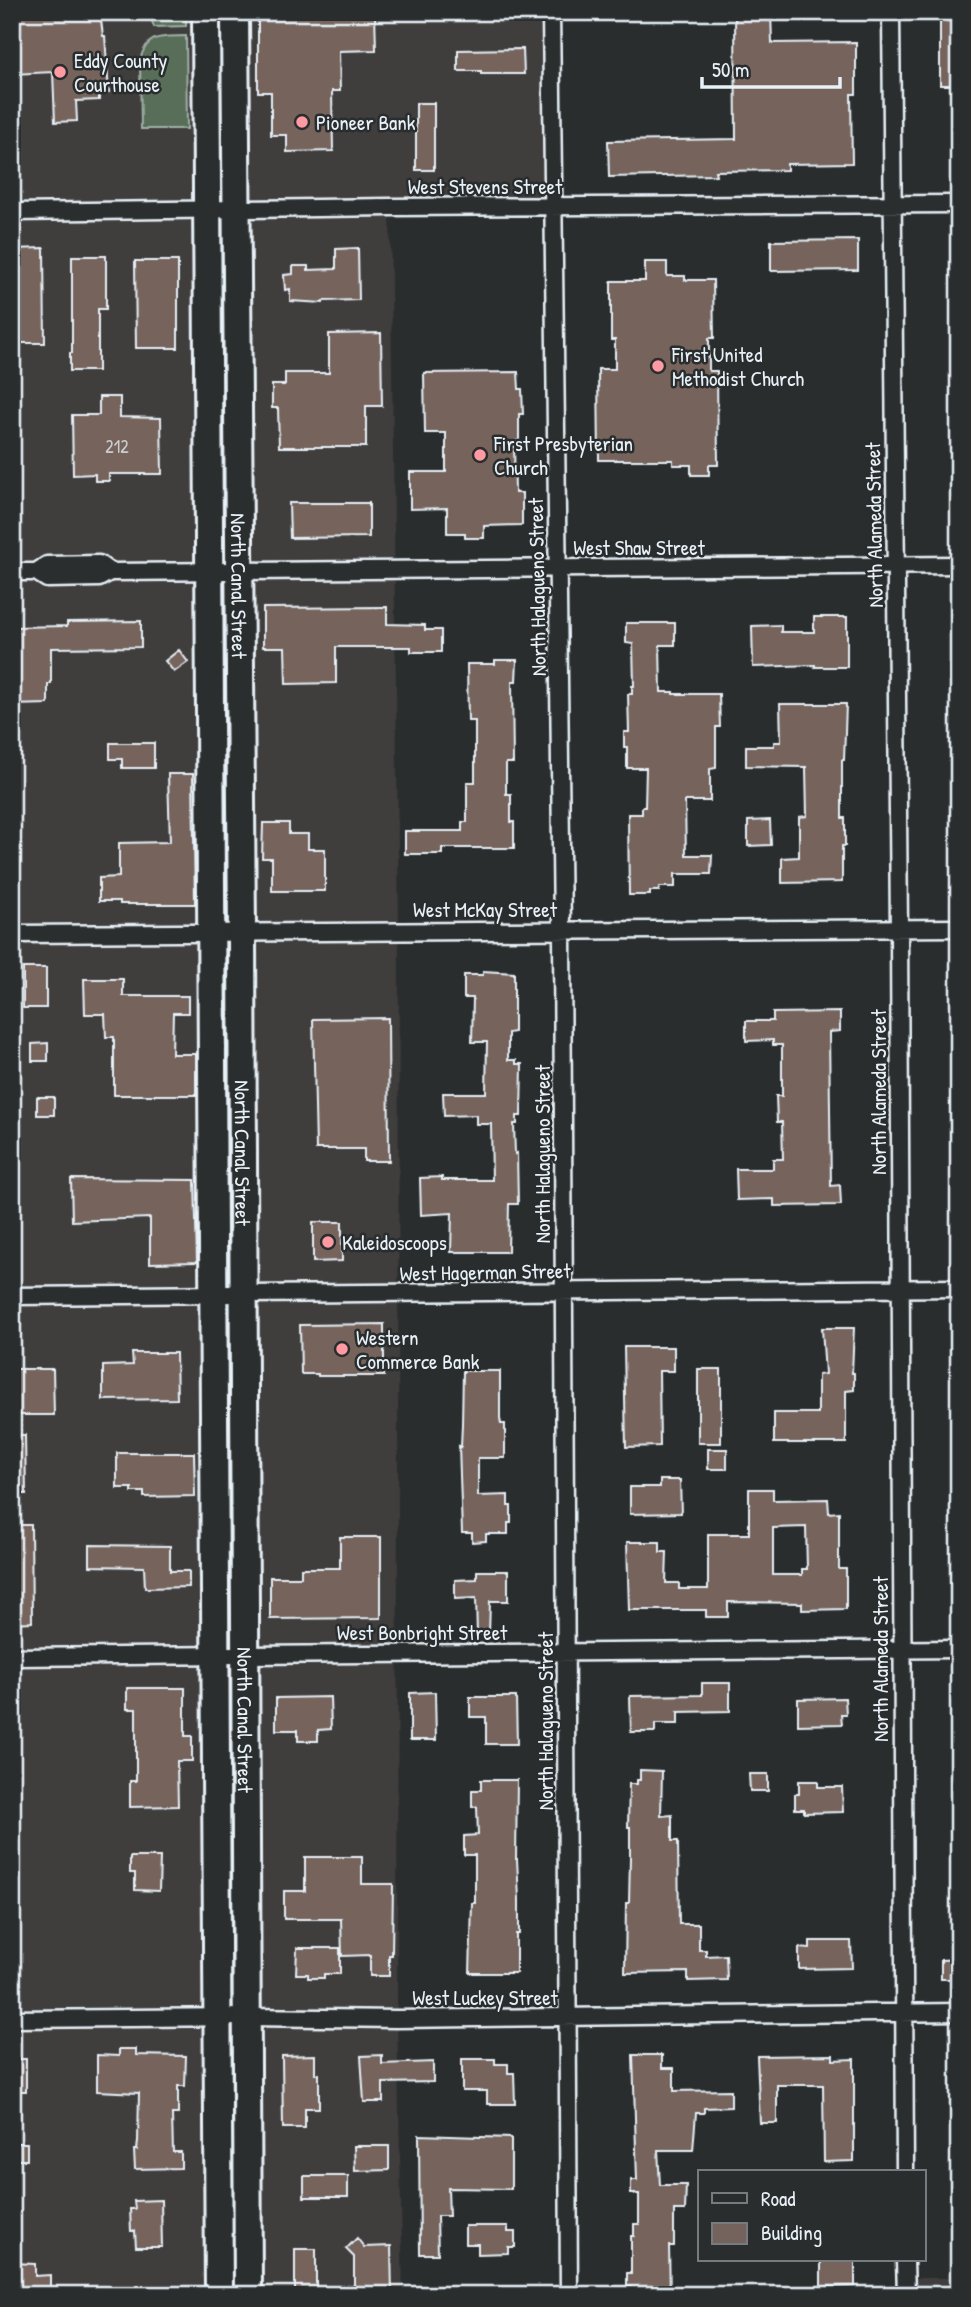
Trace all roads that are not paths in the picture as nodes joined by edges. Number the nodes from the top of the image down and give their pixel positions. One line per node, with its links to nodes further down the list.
1 (206, 12): 9 (highway, North Canal Street)
2 (235, 12): 8 (highway, North Canal Street)
3 (551, 12): 7 (street, North Halagueno Street)
4 (891, 12): 6 (street, North Alameda Street)
5 (959, 204): 6 (street, West Stevens Street)
6 (893, 205): 7 (street, West Stevens Street); 12 (street, North Alameda Street)
7 (554, 206): 8 (street, West Stevens Street); 13 (street, North Halagueno Street)
8 (235, 210): 9 (street, West Stevens Street); 16 (highway, North Canal Street)
9 (207, 211): 10 (street, West Stevens Street); 15 (highway, North Canal Street)
10 (12, 212)
11 (959, 565): 12 (street, West Shaw Street)
12 (896, 566): 13 (street, West Shaw Street); 17 (street, North Alameda Street)
13 (558, 568): 16 (street, West Shaw Street); 19 (street, North Halagueno Street)
14 (12, 572): 15 (street, West Shaw Street)
15 (209, 572): 16 (street, West Shaw Street); 20 (highway, North Canal Street)
16 (239, 572): 21 (highway, North Canal Street)
17 (899, 928): 18 (street, West McKay Street); 19 (street, West McKay Street); 24 (street, North Alameda Street)
18 (959, 928)
19 (562, 930): 21 (street, West McKay Street); 25 (street, North Halagueno Street)
20 (211, 933): 21 (street, West McKay Street); 22 (street, West McKay Street); 26 (highway, North Canal Street)
21 (242, 933): 27 (highway, North Canal Street)
22 (12, 934)
23 (959, 1288): 24 (street, West Hagerman Street)
24 (900, 1289): 25 (street, West Hagerman Street); 29 (street, North Alameda Street)
25 (564, 1292): 27 (street, West Hagerman Street); 31 (street, North Halagueno Street)
26 (215, 1294): 27 (street, West Hagerman Street); 28 (street, West Hagerman Street); 32 (highway, North Canal Street)
27 (244, 1294): 33 (highway, North Canal Street)
28 (12, 1296)
29 (901, 1649): 30 (street, West Bonbright Street); 31 (street, West Bonbright Street); 35 (street, North Alameda Street)
30 (959, 1649)
31 (566, 1652): 33 (street, West Bonbright Street); 39 (street, North Halagueno Street)
32 (216, 1655): 33 (street, West Bonbright Street); 34 (street, West Bonbright Street); 37 (highway, North Canal Street)
33 (246, 1655): 38 (highway, North Canal Street)
34 (12, 1657)
35 (904, 2012): 36 (street, West Luckey Street); 39 (street, West Luckey Street); 41 (street, North Alameda Street)
36 (959, 2012)
37 (217, 2017): 38 (street, West Luckey Street); 40 (street, West Luckey Street); 43 (highway, North Canal Street)
38 (247, 2017): 39 (street, West Luckey Street); 44 (highway, North Canal Street)
39 (568, 2018): 45 (street, North Halagueno Street)
40 (12, 2019)
41 (905, 2170)
42 (905, 2262): 46 (street)
43 (219, 2295)
44 (248, 2295)
45 (569, 2295)
46 (905, 2295)

